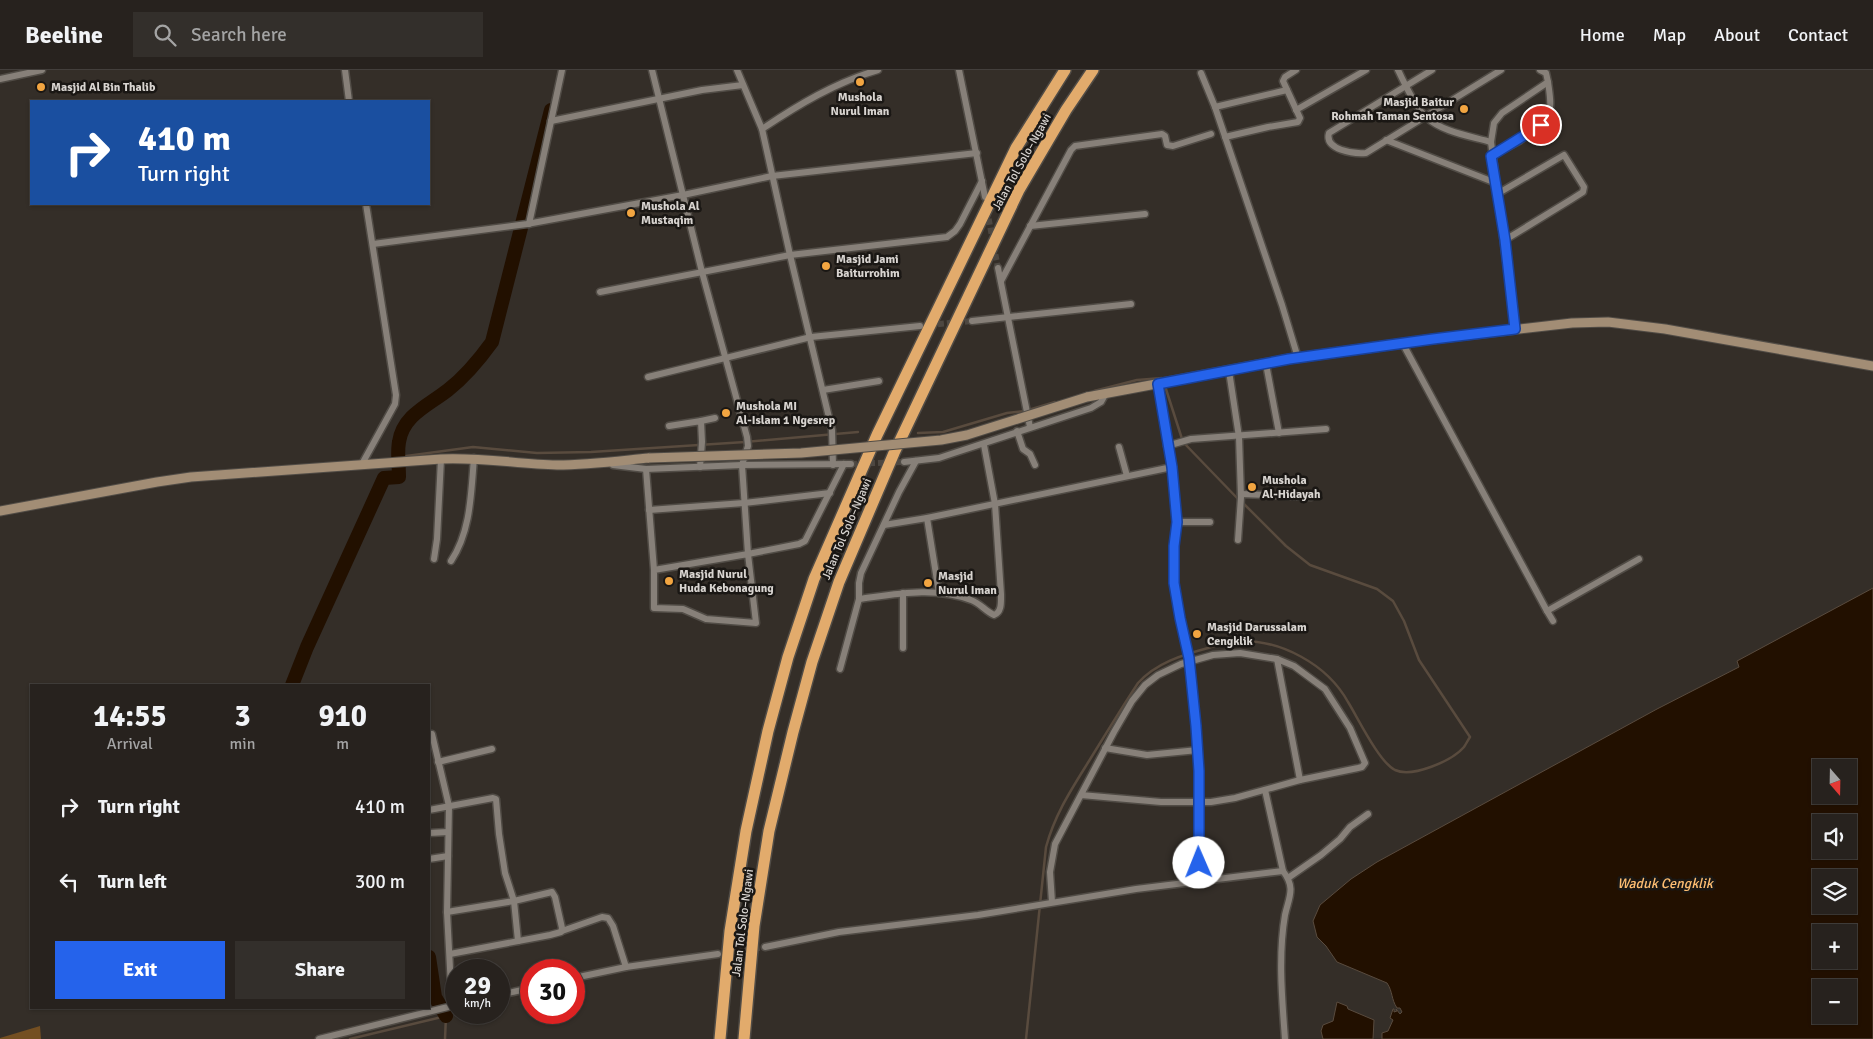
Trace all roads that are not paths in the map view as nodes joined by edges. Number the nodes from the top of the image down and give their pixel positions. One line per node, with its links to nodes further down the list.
1 (42, 70): 19 (street)
2 (345, 70): 24 (street)
3 (562, 70): 29 (street)
4 (652, 70): 25 (street)
5 (737, 70): 21 (street)
6 (878, 70): 16 (street)
7 (959, 70): 35 (street)
8 (1065, 70): 153 (highway, Jalan Tol Solo–Ngawi)
9 (1093, 70): 154 (highway, Jalan Tol Solo–Ngawi)
10 (1296, 70): 23 (street)
11 (1366, 70): 27 (street)
12 (1398, 70): 22 (street)
13 (1432, 70): 22 (street)
14 (1501, 70): 18 (street)
15 (1540, 70): 20 (street)
16 (863, 72): 30 (street)
17 (1201, 73): 26 (street)
18 (1490, 73): 28 (street)
19 (0, 79)
20 (1548, 82): 34 (street); 36 (street)
21 (743, 84): 25 (street); 30 (street)
22 (1406, 85): 28 (street); 33 (street)
23 (1287, 90): 26 (street); 27 (street)
24 (349, 100)
25 (658, 100): 29 (street); 41 (street)
26 (1215, 107): 32 (street)
27 (1296, 110): 32 (street)
28 (1424, 116): 33 (street); 34 (street)
29 (551, 121): 45 (street)
30 (762, 129): 37 (street)
31 (1211, 134): 46 (street)
32 (1225, 137): 62 (street)
33 (1386, 140): 39 (street)
34 (1491, 142): 36 (street)
35 (977, 153): 37 (street); 38 (street)
36 (1491, 156): 39 (street)
37 (772, 176): 41 (street); 49 (street)
38 (982, 181): 42 (street); 49 (street)
39 (1496, 183): 40 (street)
40 (1497, 194): 47 (street); 47 (street)
41 (683, 195): 45 (street); 51 (street)
42 (985, 197)
43 (366, 205): 48 (street)
44 (1145, 214): 46 (street)
45 (528, 224): 48 (street)
46 (1030, 226): 52 (street)
47 (1505, 240): 58 (street)
48 (373, 244): 87 (street)
49 (790, 255): 51 (street); 59 (street)
50 (998, 268): 52 (street)
51 (702, 272): 53 (street); 61 (street)
52 (1001, 281): 55 (street)
53 (600, 292)
54 (1130, 304): 55 (street)
55 (1009, 317): 56 (street); 74 (street)
56 (972, 321)
57 (920, 326): 59 (street)
58 (1515, 329): 60 (main road); 64 (main road)
59 (811, 337): 61 (street); 69 (street)
60 (1403, 344): 62 (main road); 115 (street)
61 (725, 358): 66 (street); 89 (street)
62 (1298, 358): 63 (main road)
63 (1266, 364): 65 (main road); 77 (street)
64 (1873, 366)
65 (1229, 371): 68 (main road); 78 (street)
66 (648, 377)
67 (880, 381): 69 (street)
68 (1163, 383): 70 (main road); 81 (street)
69 (823, 390): 88 (street)
70 (1107, 392): 74 (street); 86 (main road, bridge)
71 (715, 418): 72 (street)
72 (700, 421): 73 (street); 91 (street)
73 (668, 426)
74 (1030, 427): 76 (street)
75 (1326, 430): 77 (street)
76 (1017, 431): 79 (street); 90 (street)
77 (1279, 434): 78 (street)
78 (1239, 437): 81 (street); 96 (street)
79 (984, 445): 84 (street); 99 (street)
80 (1119, 446): 94 (street)
81 (1167, 446): 92 (street)
82 (474, 458): 83 (main road); 86 (main road); 110 (street)
83 (441, 459): 87 (main road); 108 (street)
84 (916, 461): 85 (street); 105 (street)
85 (904, 462)
86 (601, 463): 93 (street)
87 (362, 464): 101 (main road)
88 (833, 464): 89 (street); 95 (street)
89 (742, 465): 91 (street); 98 (street)
90 (1035, 465)
91 (700, 467): 93 (street)
92 (1172, 467): 94 (street); 103 (street)
93 (646, 469): 100 (street)
94 (1127, 476): 99 (street)
95 (830, 493): 98 (street); 107 (street)
96 (1241, 495): 97 (street); 106 (street)
97 (1311, 497)
98 (744, 503): 100 (street); 107 (street)
99 (995, 504): 102 (street); 113 (street)
100 (649, 510): 111 (street)
101 (0, 512)
102 (927, 518): 105 (street); 113 (street)
103 (1177, 522): 104 (street); 119 (street)
104 (1210, 522)
105 (884, 525): 114 (street)
106 (1238, 540)
107 (748, 554): 111 (street); 111 (street)
108 (434, 559)
109 (1639, 559): 115 (street)
110 (451, 561)
111 (654, 570)
112 (903, 593): 113 (street); 114 (street); 117 (street)
113 (939, 593)
114 (859, 599): 120 (street)
115 (1547, 611): 116 (street)
116 (1554, 621)
117 (903, 648)
118 (1277, 659): 119 (street); 126 (street); 126 (street)
119 (1189, 660): 122 (street); 124 (street)
120 (840, 669)
121 (432, 734): 125 (street)
122 (1105, 748): 124 (street); 128 (street)
123 (492, 749): 125 (street)
124 (1198, 750): 129 (street)
125 (438, 762): 130 (street)
126 (1300, 780): 127 (street)
127 (1265, 790): 129 (street); 137 (street)
128 (1081, 795): 129 (street); 141 (street)
129 (1199, 803): 139 (street)
130 (449, 806): 131 (street); 134 (street); 140 (street)
131 (430, 810)
132 (1368, 814): 138 (street)
133 (430, 832): 134 (street)
134 (448, 832): 135 (street)
135 (448, 856): 136 (street); 142 (street)
136 (430, 859)
137 (1283, 871): 138 (street); 139 (street)
138 (1288, 878): 155 (street)
139 (1199, 880): 141 (street)
140 (514, 901): 142 (street); 143 (street); 144 (street)
141 (1051, 902): 145 (street)
142 (447, 912): 146 (street)
143 (562, 930): 144 (street); 149 (street)
144 (518, 941): 146 (street)
145 (766, 947)
146 (450, 954): 148 (street)
147 (718, 954): 149 (street)
148 (450, 959)
149 (626, 967): 150 (street)
150 (585, 976)
151 (445, 1009): 152 (street)
152 (319, 1039)
153 (720, 1039)
154 (744, 1039)
155 (1285, 1039)

